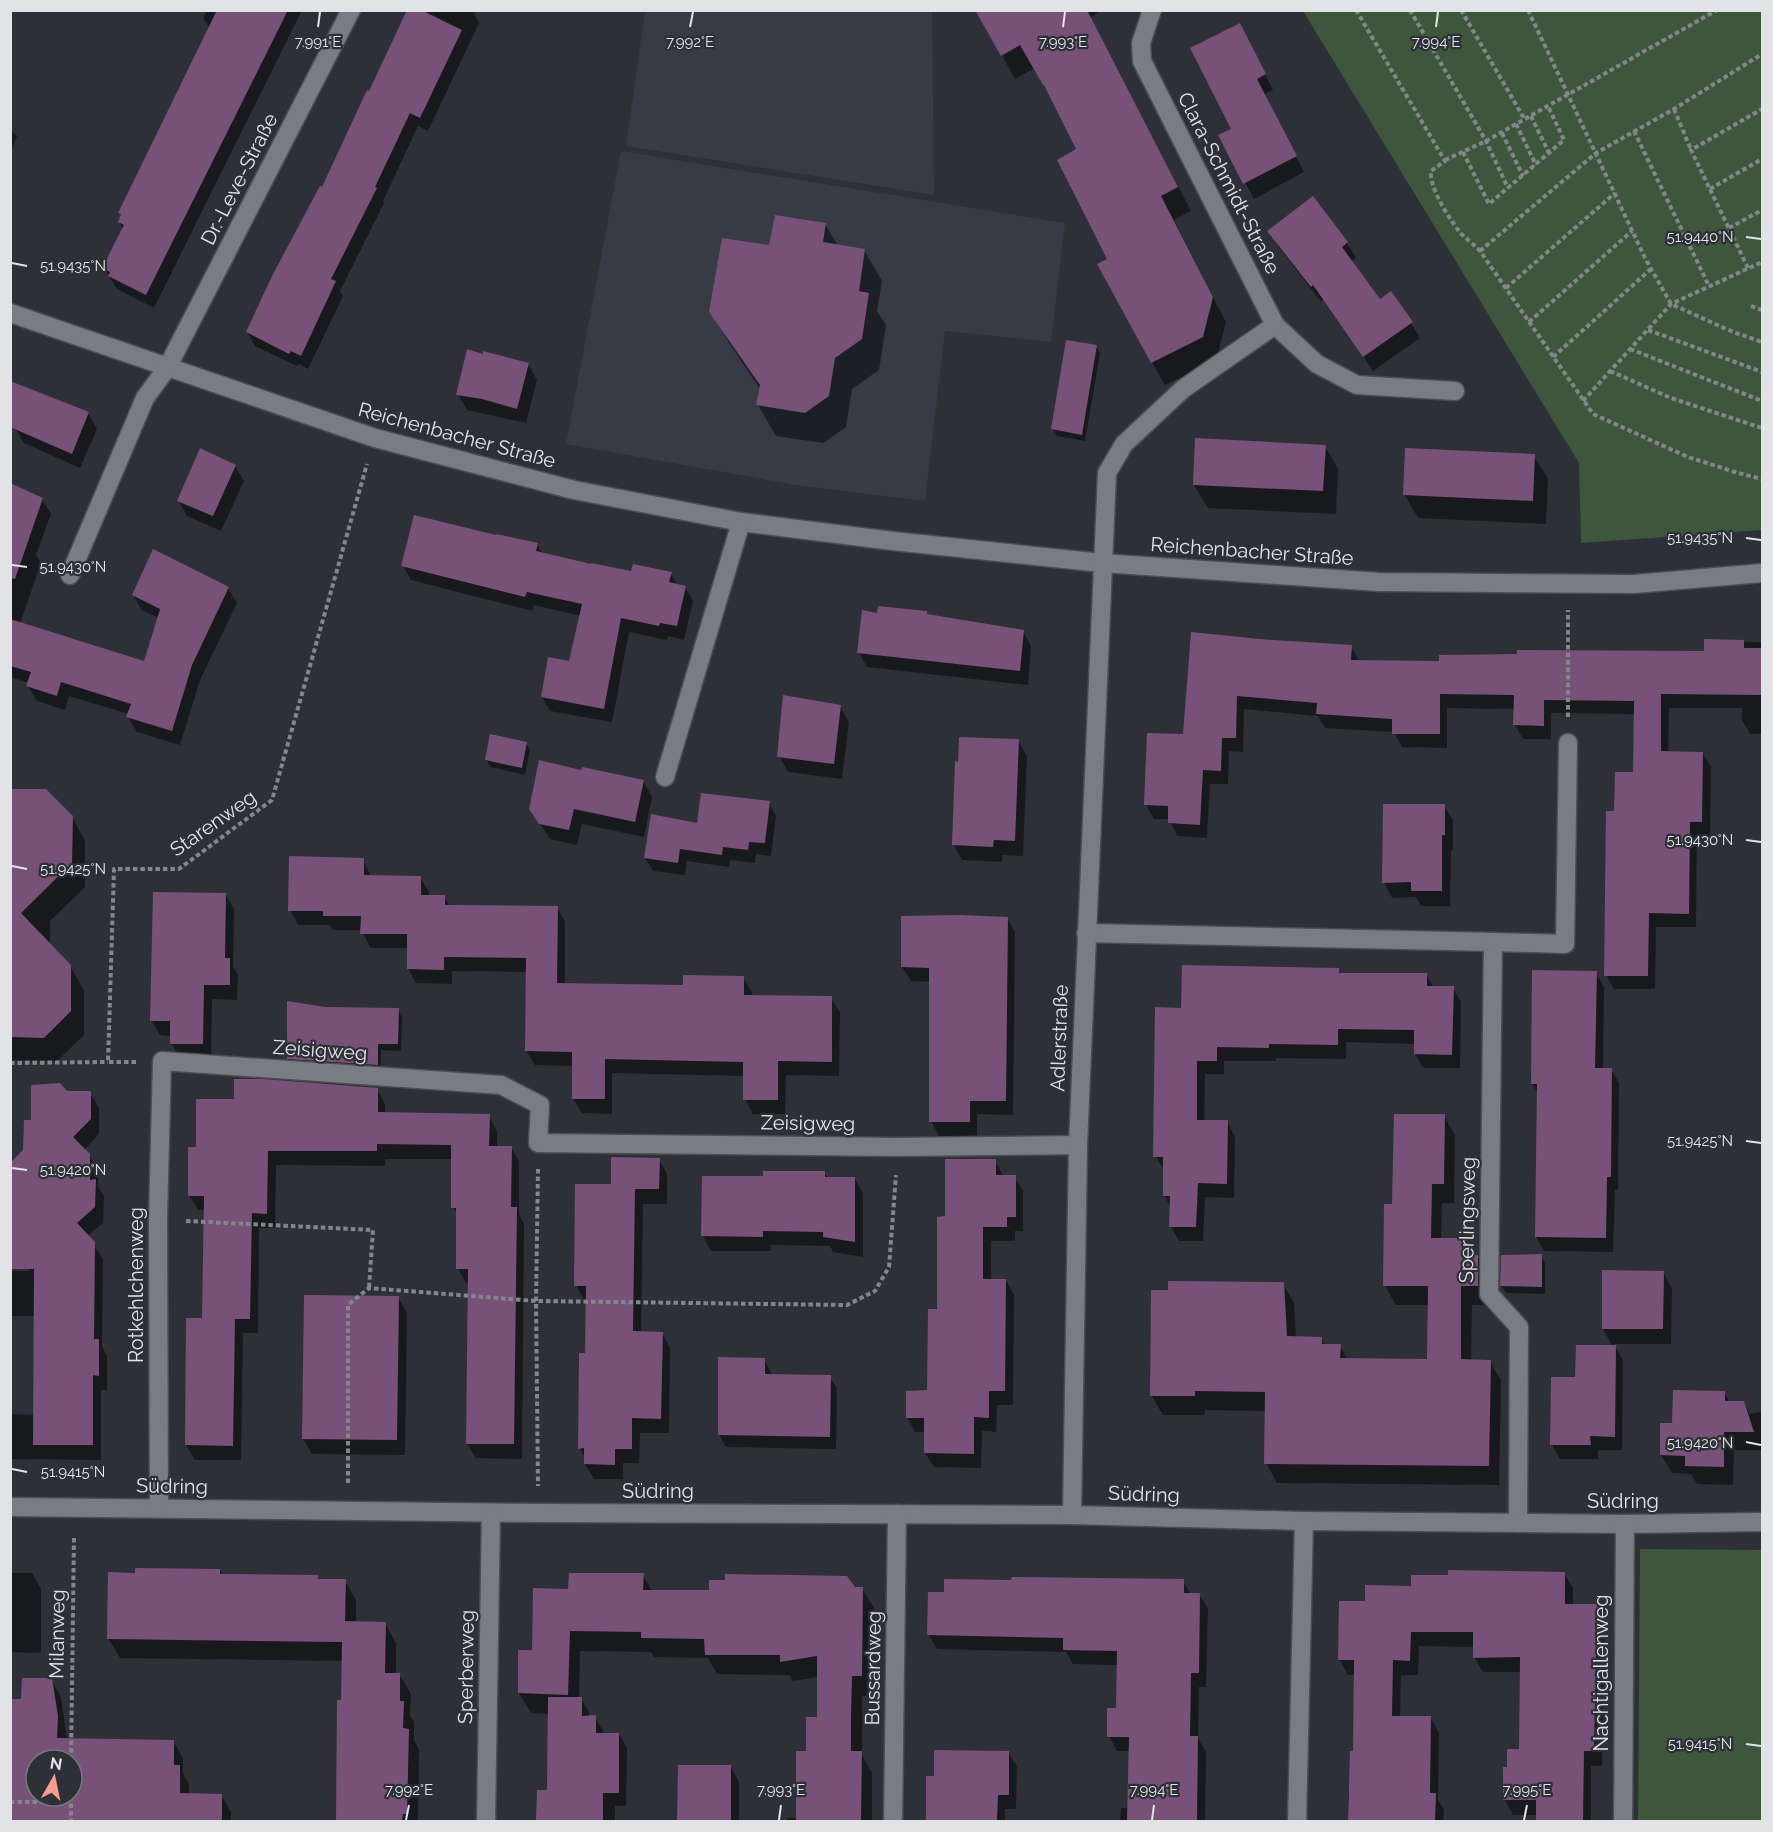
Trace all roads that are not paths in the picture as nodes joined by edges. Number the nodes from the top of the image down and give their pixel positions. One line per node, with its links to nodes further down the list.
1 (351, 10): 5 (street, Dr.-Leve-Straße)
2 (1152, 10): 4 (street, Clara-Schmidt-Straße)
3 (10, 313): 5 (street, Reichenbacher Straße)
4 (1275, 325): 6 (street, Clara-Schmidt-Straße); 8 (street)
5 (167, 368): 7 (street, Reichenbacher Straße); 10 (street)
6 (1455, 391)
7 (741, 522): 8 (street, Reichenbacher Straße); 12 (street)
8 (1102, 563): 9 (street, Reichenbacher Straße); 13 (street, Adlerstraße)
9 (1762, 573)
10 (70, 575)
11 (1568, 743): 14 (street)
12 (665, 777)
13 (1086, 933): 14 (street); 16 (street, Adlerstraße)
14 (1492, 942): 24 (street, Sperlingsweg)
15 (162, 1061): 16 (street, Zeisigweg); 18 (street, Rotkehlchenweg)
16 (1078, 1145): 21 (street, Adlerstraße)
17 (10, 1507): 18 (street, Südring)
18 (159, 1508): 19 (street, Südring)
19 (491, 1512): 20 (street, Südring); 26 (street, Sperberweg)
20 (897, 1514): 21 (street, Südring); 27 (street, Bussardweg)
21 (1072, 1515): 22 (street, Südring)
22 (1304, 1521): 24 (street, Südring); 28 (street)
23 (1762, 1522): 25 (street, Südring)
24 (1518, 1523): 25 (street, Südring)
25 (1625, 1524): 29 (street, Nachtigallenweg)
26 (486, 1821)
27 (893, 1821)
28 (1297, 1821)
29 (1623, 1821)

